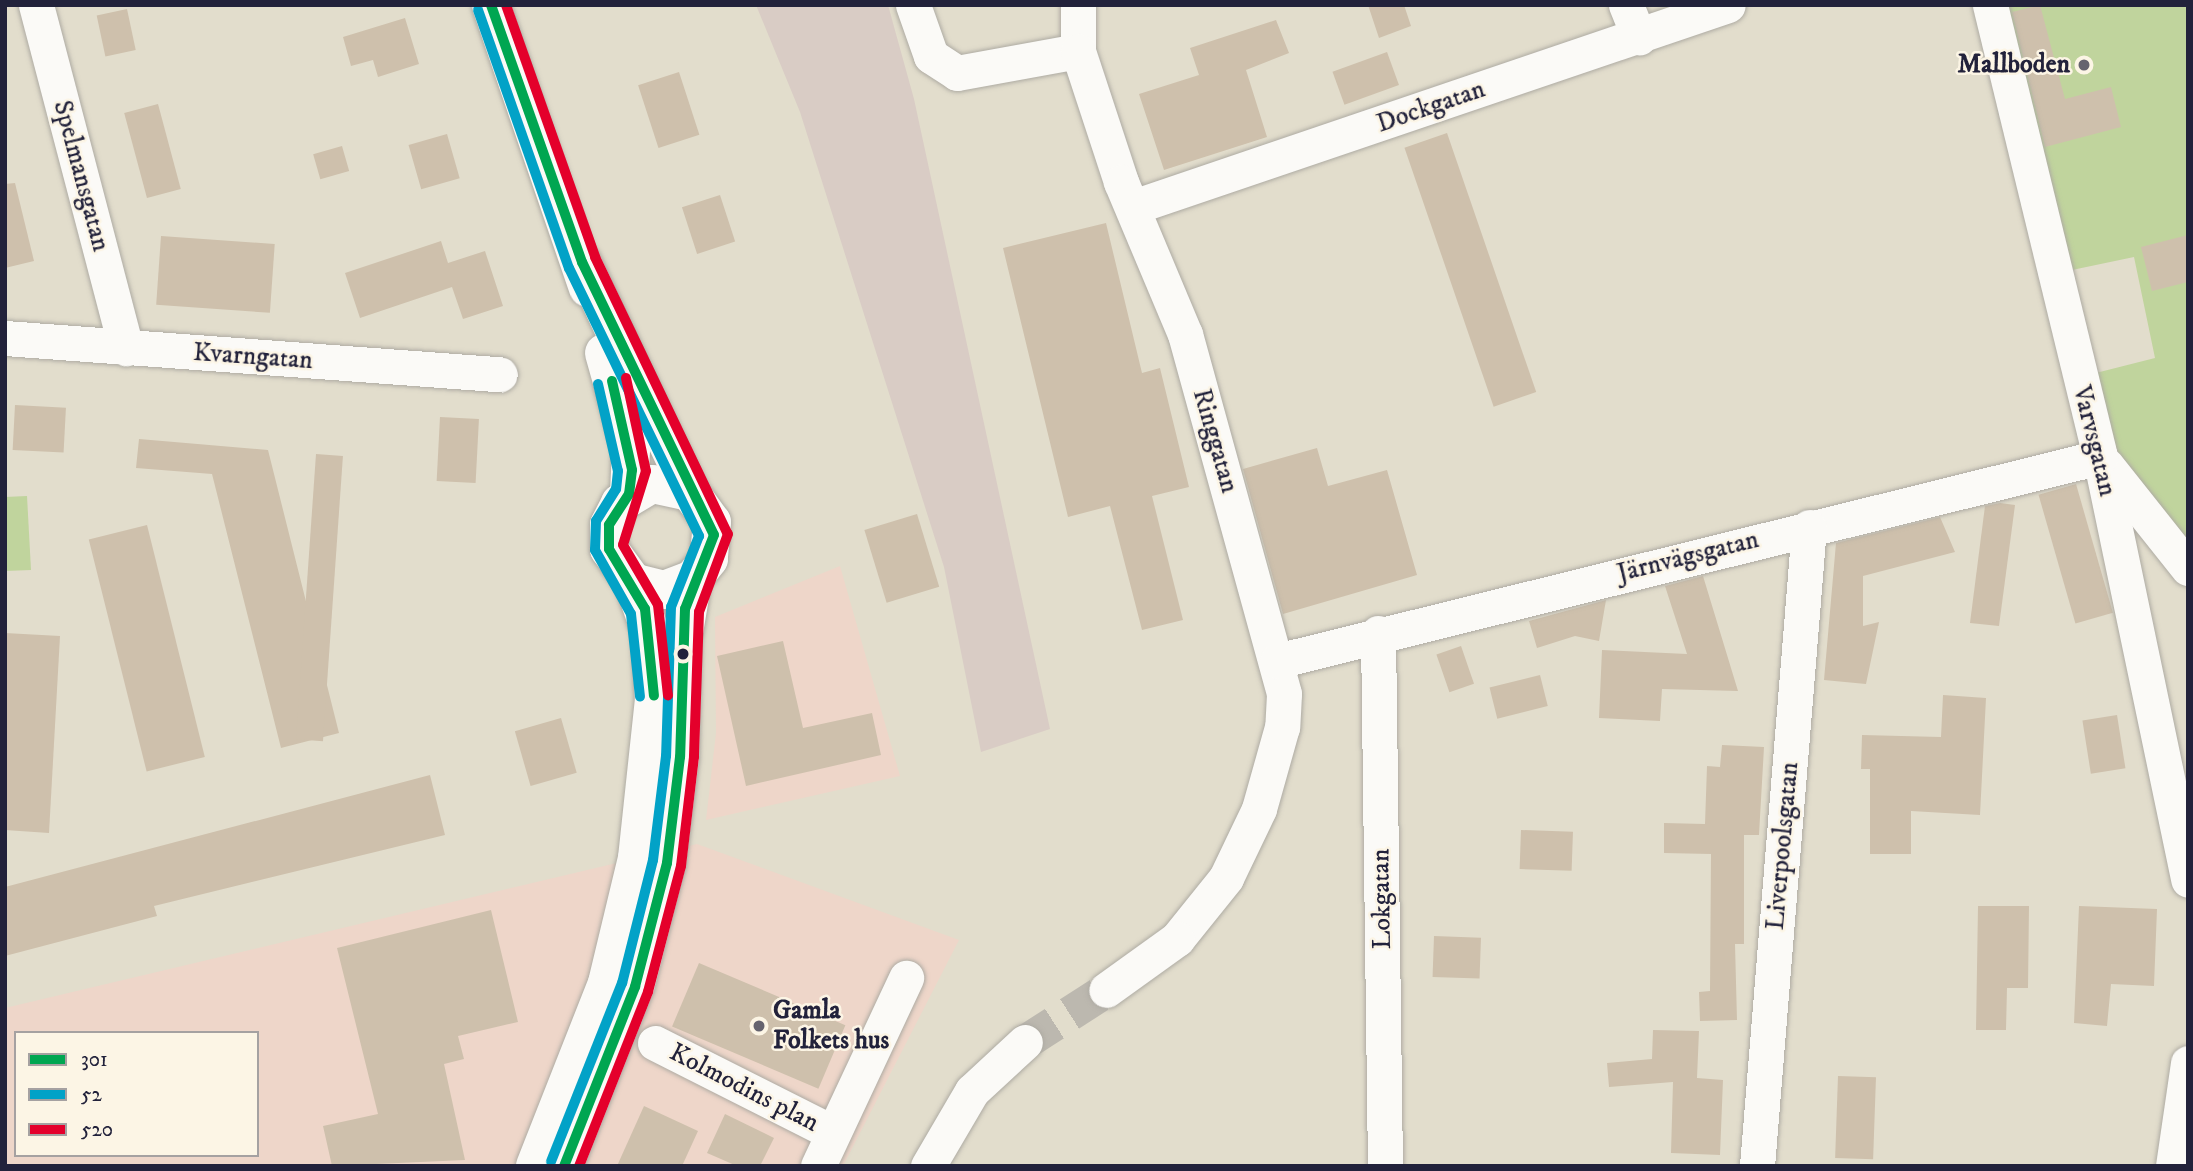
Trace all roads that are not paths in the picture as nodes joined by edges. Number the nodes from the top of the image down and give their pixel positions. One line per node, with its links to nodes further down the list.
1 (36, 5): 13 (street, Spelmansgatan)
2 (491, 5): 11 (main road)
3 (913, 5): 9 (street)
4 (1078, 5): 9 (street, Ringgatan)
5 (1626, 5): 8 (street)
6 (1728, 5): 8 (street, Dockgatan)
7 (1990, 5): 15 (street, Varvsgatan)
8 (1639, 37): 10 (street, Dockgatan)
9 (1078, 51): 10 (street, Ringgatan)
10 (1133, 207): 23 (street, Ringgatan)
11 (582, 262): 16 (main road); 17 (main road)
12 (5, 338): 13 (street, Kvarngatan)
13 (126, 348): 14 (street, Kvarngatan)
14 (500, 374)
15 (2100, 457): 18 (street, Järnvägsgatan); 19 (street); 24 (street, Varvsgatan)
16 (690, 492): 17 (main road); 20 (main road)
17 (629, 494): 21 (main road)
18 (1808, 527): 22 (street, Järnvägsgatan); 37 (street, Liverpoolsgatan)
19 (2188, 568)
20 (693, 579): 21 (main road); 33 (main road)
21 (633, 582): 32 (main road)
22 (1378, 633): 23 (street, Järnvägsgatan); 36 (street, Lokgatan)
23 (1277, 661): 27 (street, Ringgatan)
24 (2177, 763): 25 (street, Varvsgatan)
25 (2188, 880)
26 (906, 978): 31 (street)
27 (1106, 990)
28 (1025, 1042): 35 (street)
29 (655, 1043): 31 (street, Kolmodins plan)
30 (2188, 1063): 38 (street)
31 (833, 1133): 34 (street)
32 (535, 1166)
33 (564, 1166)
34 (818, 1166)
35 (928, 1166)
36 (1385, 1166)
37 (1757, 1166)
38 (2173, 1166)

